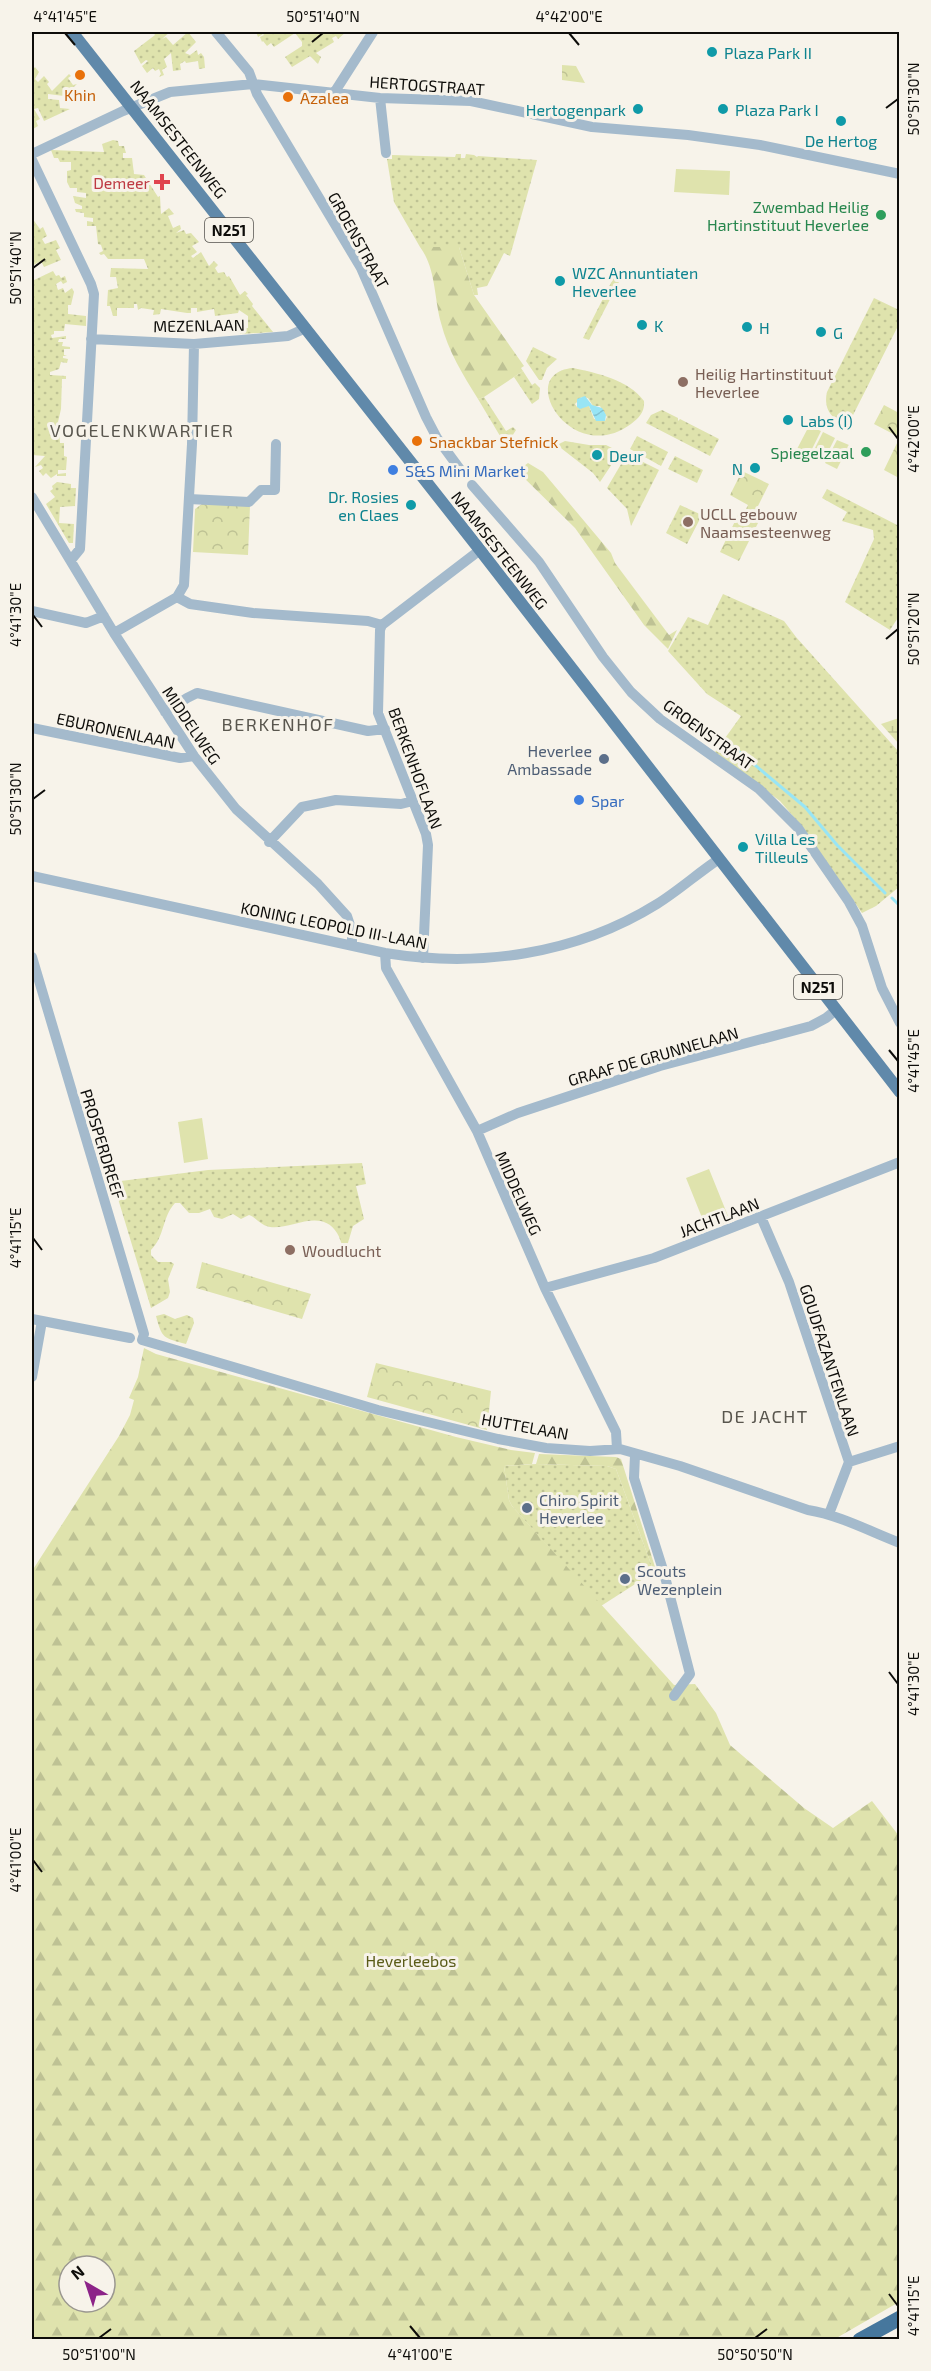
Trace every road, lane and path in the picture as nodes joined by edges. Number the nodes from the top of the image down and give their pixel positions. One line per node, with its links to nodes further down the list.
1 (72, 32): 7 (main road, NAAMSESTEENWEG / N251)
2 (216, 32): 4 (street, GROENSTRAAT)
3 (373, 32): 5 (street)
4 (253, 84): 5 (street, HERTOGSTRAAT); 7 (street, HERTOGSTRAAT); 16 (street, GROENSTRAAT)
5 (333, 93): 6 (street, HERTOGSTRAAT)
6 (381, 98): 8 (street); 11 (street, HERTOGSTRAAT)
7 (133, 107): 9 (street, HERTOGSTRAAT); 12 (main road, NAAMSESTEENWEG / N251)
8 (386, 153)
9 (32, 154)
10 (32, 160): 13 (street)
11 (900, 174)
12 (306, 328): 14 (street, MEZENLAAN); 20 (main road, NAAMSESTEENWEG / N251)
13 (91, 339): 14 (street, MEZENLAAN); 21 (street)
14 (194, 344): 19 (street)
15 (276, 444): 19 (street)
16 (462, 472)
17 (472, 485): 40 (street, GROENSTRAAT)
18 (32, 496): 21 (street, MIDDELWEG)
19 (189, 499): 22 (street)
20 (480, 550): 25 (street); 33 (main road, NAAMSESTEENWEG / N251)
21 (71, 560): 24 (street, MIDDELWEG)
22 (177, 597): 25 (street); 26 (street)
23 (32, 611): 24 (street)
24 (104, 616): 26 (street, MIDDELWEG)
25 (382, 625): 29 (street, BERKENHOFLAAN)
26 (114, 633): 27 (street, MIDDELWEG)
27 (165, 712): 29 (street); 30 (street, MIDDELWEG)
28 (32, 728): 30 (street, EBURONENLAAN)
29 (385, 729): 31 (street, BERKENHOFLAAN)
30 (194, 756): 32 (street, MIDDELWEG)
31 (413, 801): 32 (street); 38 (street, BERKENHOFLAAN)
32 (270, 842): 35 (street, MIDDELWEG)
33 (719, 859): 38 (street, KONING LEOPOLD III-LAAN); 39 (main road, NAAMSESTEENWEG / N251)
34 (32, 876): 35 (street, KONING LEOPOLD III-LAAN)
35 (352, 946): 36 (street, KONING LEOPOLD III-LAAN)
36 (384, 953): 38 (street, KONING LEOPOLD III-LAAN); 42 (street, MIDDELWEG)
37 (32, 957): 48 (street, PROSPERDREEF)
38 (423, 958)
39 (836, 1010): 41 (main road, NAAMSESTEENWEG / N251); 42 (street, GRAAF DE GRUNNELAAN)
40 (900, 1023)
41 (900, 1092)
42 (477, 1131): 45 (street, MIDDELWEG)
43 (900, 1162): 44 (street, JACHTLAAN)
44 (761, 1217): 45 (street, JACHTLAAN); 53 (street, GOUDFAZANTENLAAN)
45 (545, 1288): 51 (street, MIDDELWEG)
46 (37, 1320): 47 (street); 49 (street)
47 (130, 1338)
48 (142, 1340): 51 (street, HUTTELAAN)
49 (32, 1377)
50 (900, 1446): 53 (street)
51 (617, 1449): 52 (street, HUTTELAAN)
52 (635, 1455): 54 (street, HUTTELAAN); 56 (street)
53 (849, 1462): 54 (street, GOUDFAZANTENLAAN)
54 (829, 1514): 55 (street, HUTTELAAN)
55 (900, 1543)
56 (674, 1696)
57 (900, 2318): 58 (highway)
58 (860, 2340)

